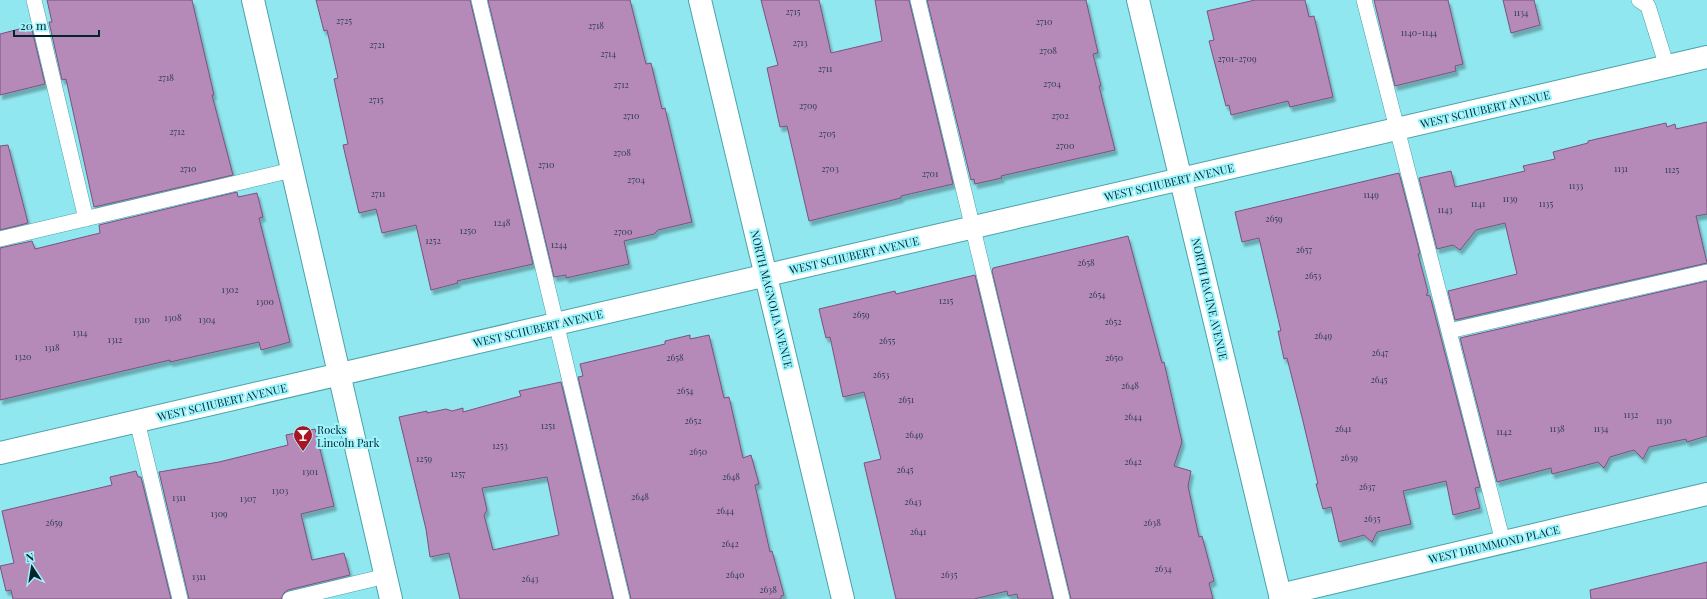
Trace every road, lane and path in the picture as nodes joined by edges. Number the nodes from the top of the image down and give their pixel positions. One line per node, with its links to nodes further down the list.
1 (34, 0): 14 (lane)
2 (253, 0): 12 (street)
3 (479, 0): 19 (lane)
4 (700, 0): 18 (street, NORTH MAGNOLIA AVENUE)
5 (918, 0): 15 (lane)
6 (1138, 0): 13 (street, NORTH RACINE AVENUE)
7 (1364, 0): 11 (lane)
8 (1639, 0): 10 (lane)
9 (1707, 57): 10 (street, WEST SCHUBERT AVENUE)
10 (1667, 67): 11 (street, WEST SCHUBERT AVENUE)
11 (1397, 129): 13 (street, WEST SCHUBERT AVENUE); 20 (lane)
12 (292, 170): 14 (lane); 21 (street)
13 (1181, 179): 15 (street, WEST SCHUBERT AVENUE); 27 (street, NORTH RACINE AVENUE)
14 (86, 219): 16 (lane)
15 (973, 228): 18 (street, WEST SCHUBERT AVENUE); 33 (lane)
16 (0, 239)
17 (1707, 272): 20 (lane)
18 (766, 276): 19 (street, WEST SCHUBERT AVENUE); 32 (street, NORTH MAGNOLIA AVENUE)
19 (557, 324): 21 (street, WEST SCHUBERT AVENUE); 31 (lane)
20 (1449, 331): 25 (lane)
21 (340, 374): 22 (street, WEST SCHUBERT AVENUE); 26 (street)
22 (137, 421): 23 (street, WEST SCHUBERT AVENUE); 28 (lane)
23 (0, 453)
24 (1707, 494): 25 (street, WEST DRUMMOND PLACE)
25 (1503, 542): 27 (street, WEST DRUMMOND PLACE)
26 (386, 576): 29 (lane); 30 (street)
27 (1281, 597)
28 (180, 599)
29 (290, 599)
30 (391, 599)
31 (622, 599)
32 (843, 599)
33 (1062, 599)

